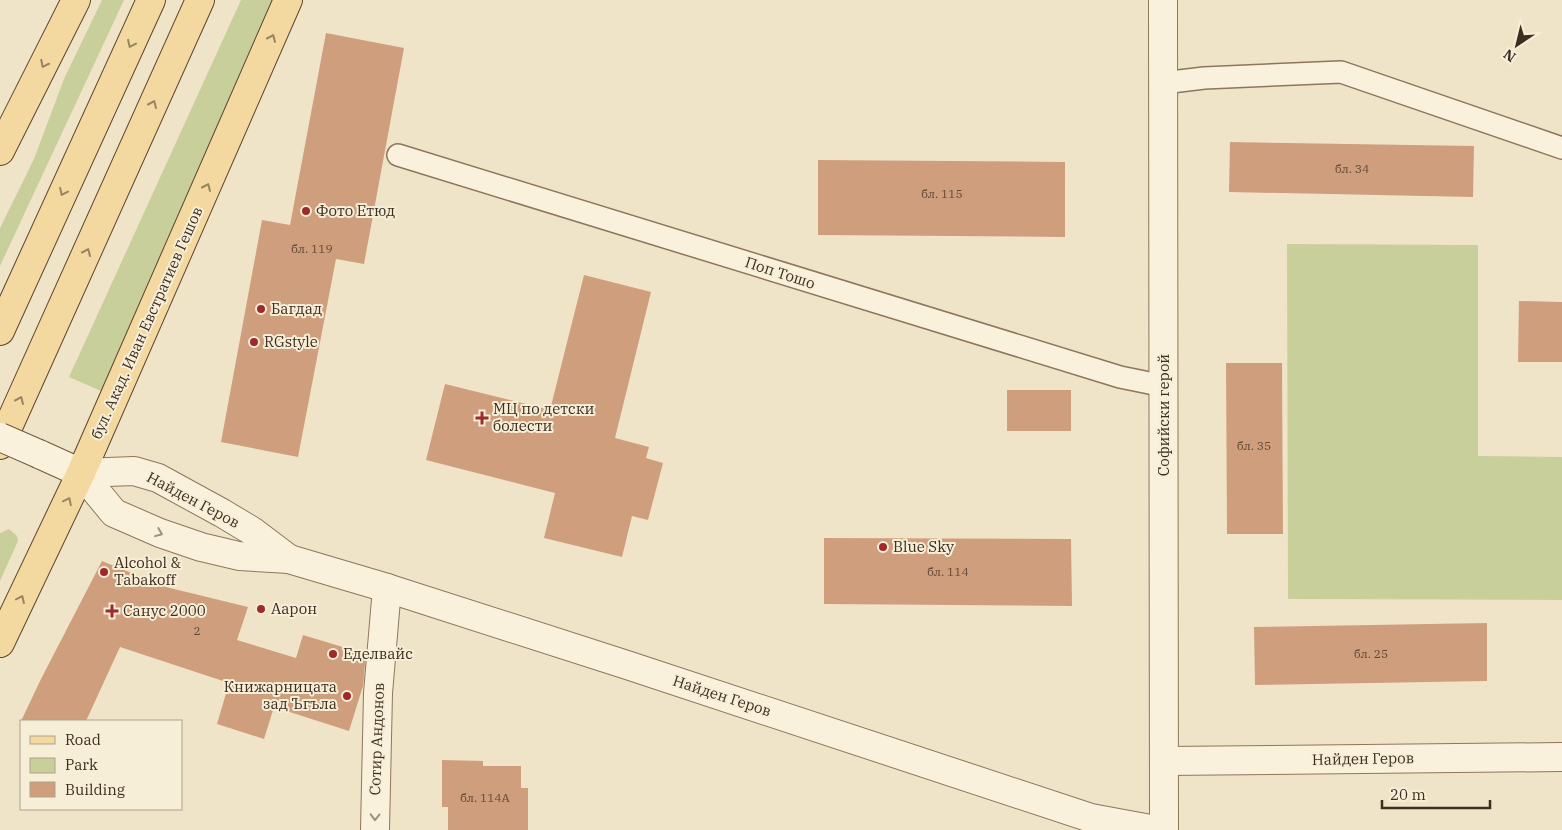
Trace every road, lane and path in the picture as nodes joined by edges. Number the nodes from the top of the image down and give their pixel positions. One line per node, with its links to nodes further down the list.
1 (76, 0): 8 (main road, one-way to 8)
2 (151, 0): 10 (main road, one-way to 10)
3 (200, 0): 13 (main road, one-way to 3)
4 (288, 0): 14 (main road, бул. Акад. Иван Евстратиев Гешов, one-way to 4)
5 (1163, 0): 6 (street, Софийски герой)
6 (1163, 82): 7 (lane); 11 (street, Софийски герой)
7 (1562, 148)
8 (0, 151)
9 (398, 155): 11 (lane, Поп Тошо)
10 (0, 331)
11 (1164, 386): 19 (street, Софийски герой)
12 (0, 437): 14 (street, bridge)
13 (0, 445)
14 (81, 473): 15 (street, Найден Геров); 15 (street, Найден Геров, one-way to 15); 17 (main road, бул. Акад. Иван Евстратиев Гешов, one-way to 14)
15 (289, 560): 16 (street, Найден Геров)
16 (387, 588): 20 (street, Сотир Андонов, one-way to 20); 21 (street, Найден Геров)
17 (0, 643)
18 (1562, 757): 19 (street, Найден Геров)
19 (1164, 761): 22 (street, Софийски герой)
20 (375, 830)
21 (1156, 830)
22 (1164, 830)

